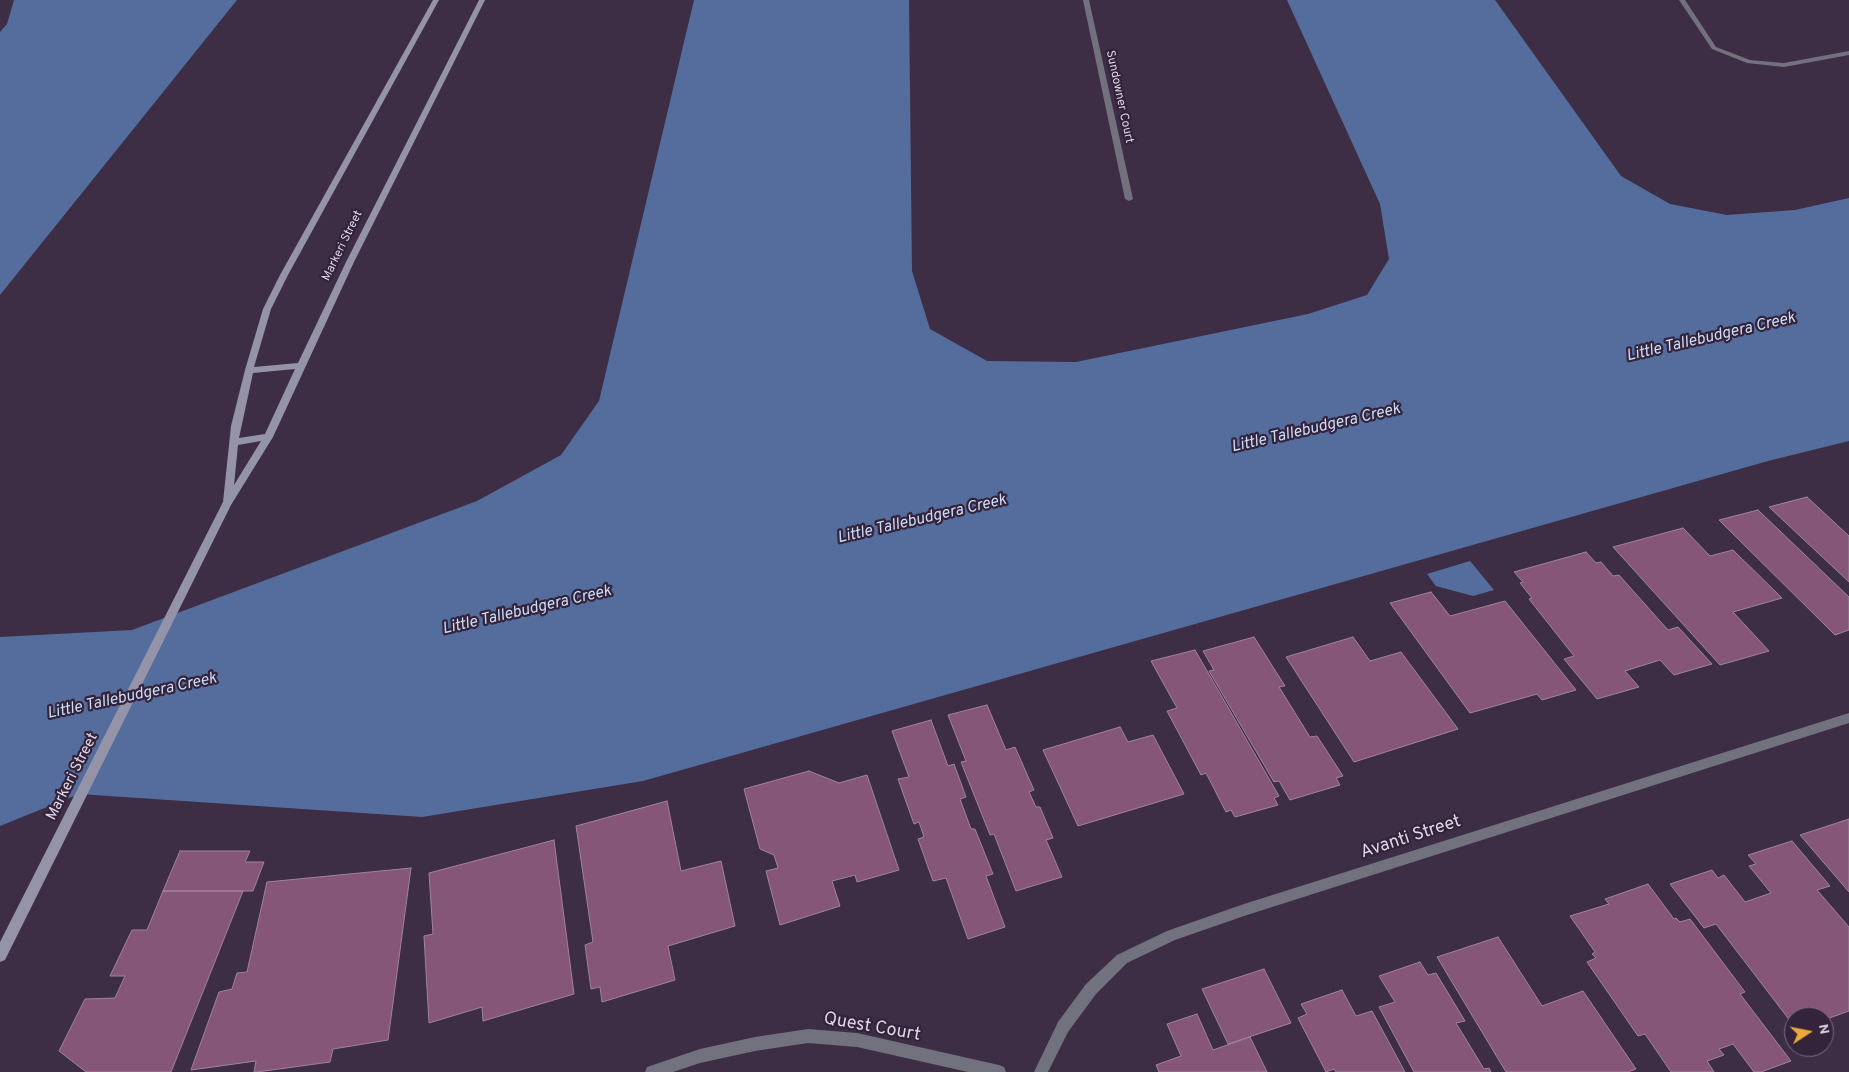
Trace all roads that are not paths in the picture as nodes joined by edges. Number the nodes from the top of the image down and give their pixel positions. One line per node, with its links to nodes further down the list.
1 (436, 0): 8 (main road, Markeri Street)
2 (482, 0): 7 (main road, Markeri Street)
3 (1086, 0): 6 (street, Sundowner Court)
4 (1682, 0): 5 (street)
5 (1849, 53)
6 (1129, 199)
7 (300, 366): 8 (main road); 9 (main road, Markeri Street)
8 (249, 370): 10 (main road, Markeri Street)
9 (268, 438): 10 (main road); 11 (main road, Markeri Street)
10 (234, 442): 11 (main road, Markeri Street)
11 (227, 504): 13 (main road, Markeri Street)
12 (1849, 718): 16 (street, Avanti Street)
13 (0, 956)
14 (652, 1072): 15 (street, Quest Court)
15 (999, 1072)
16 (1041, 1072)

